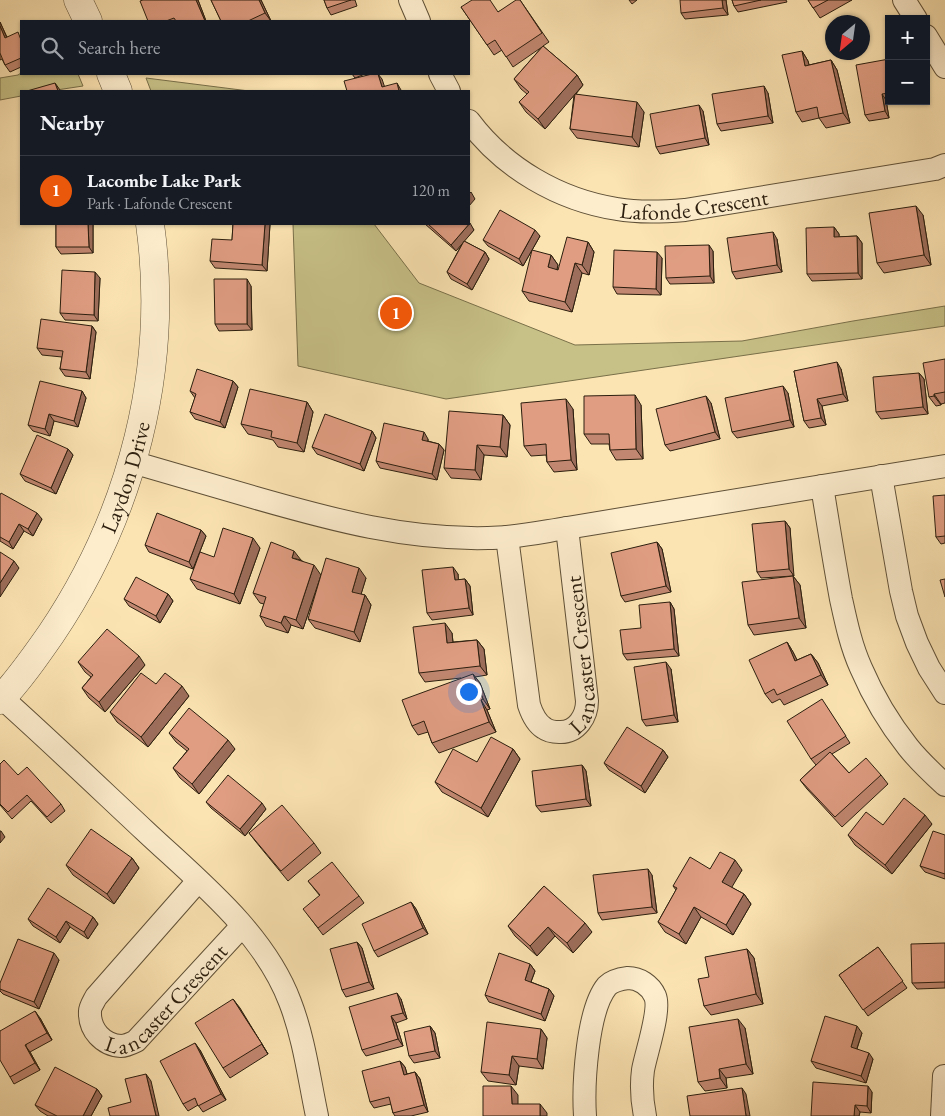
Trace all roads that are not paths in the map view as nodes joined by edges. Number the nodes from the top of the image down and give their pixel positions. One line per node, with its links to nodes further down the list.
1 (78, 0): 5 (street)
2 (410, 0): 6 (street)
3 (904, 0): 4 (street)
4 (913, 15)
5 (88, 20)
6 (418, 20)
7 (930, 42): 8 (street)
8 (945, 66)
9 (111, 75): 11 (street)
10 (441, 75): 12 (street)
11 (118, 90)
12 (448, 90)
13 (470, 122): 14 (street, Lafonde Crescent)
14 (945, 166)
15 (150, 225): 16 (street, Laydon Drive)
16 (132, 462): 21 (street); 23 (street, Laydon Drive)
17 (945, 466): 18 (street)
18 (881, 476): 19 (street); 22 (street)
19 (822, 486): 20 (street); 24 (street)
20 (567, 528): 21 (street); 21 (street, Lancaster Crescent)
21 (507, 537)
22 (945, 693)
23 (1, 699): 25 (street, Lancaster Crescent)
24 (945, 785)
25 (198, 881): 26 (street, Lancaster Crescent); 26 (street, Lancaster Crescent)
26 (242, 926): 28 (street, Lancaster Crescent)
27 (944, 1076): 31 (street)
28 (317, 1116)
29 (585, 1116): 30 (street)
30 (645, 1116)
31 (942, 1116)

